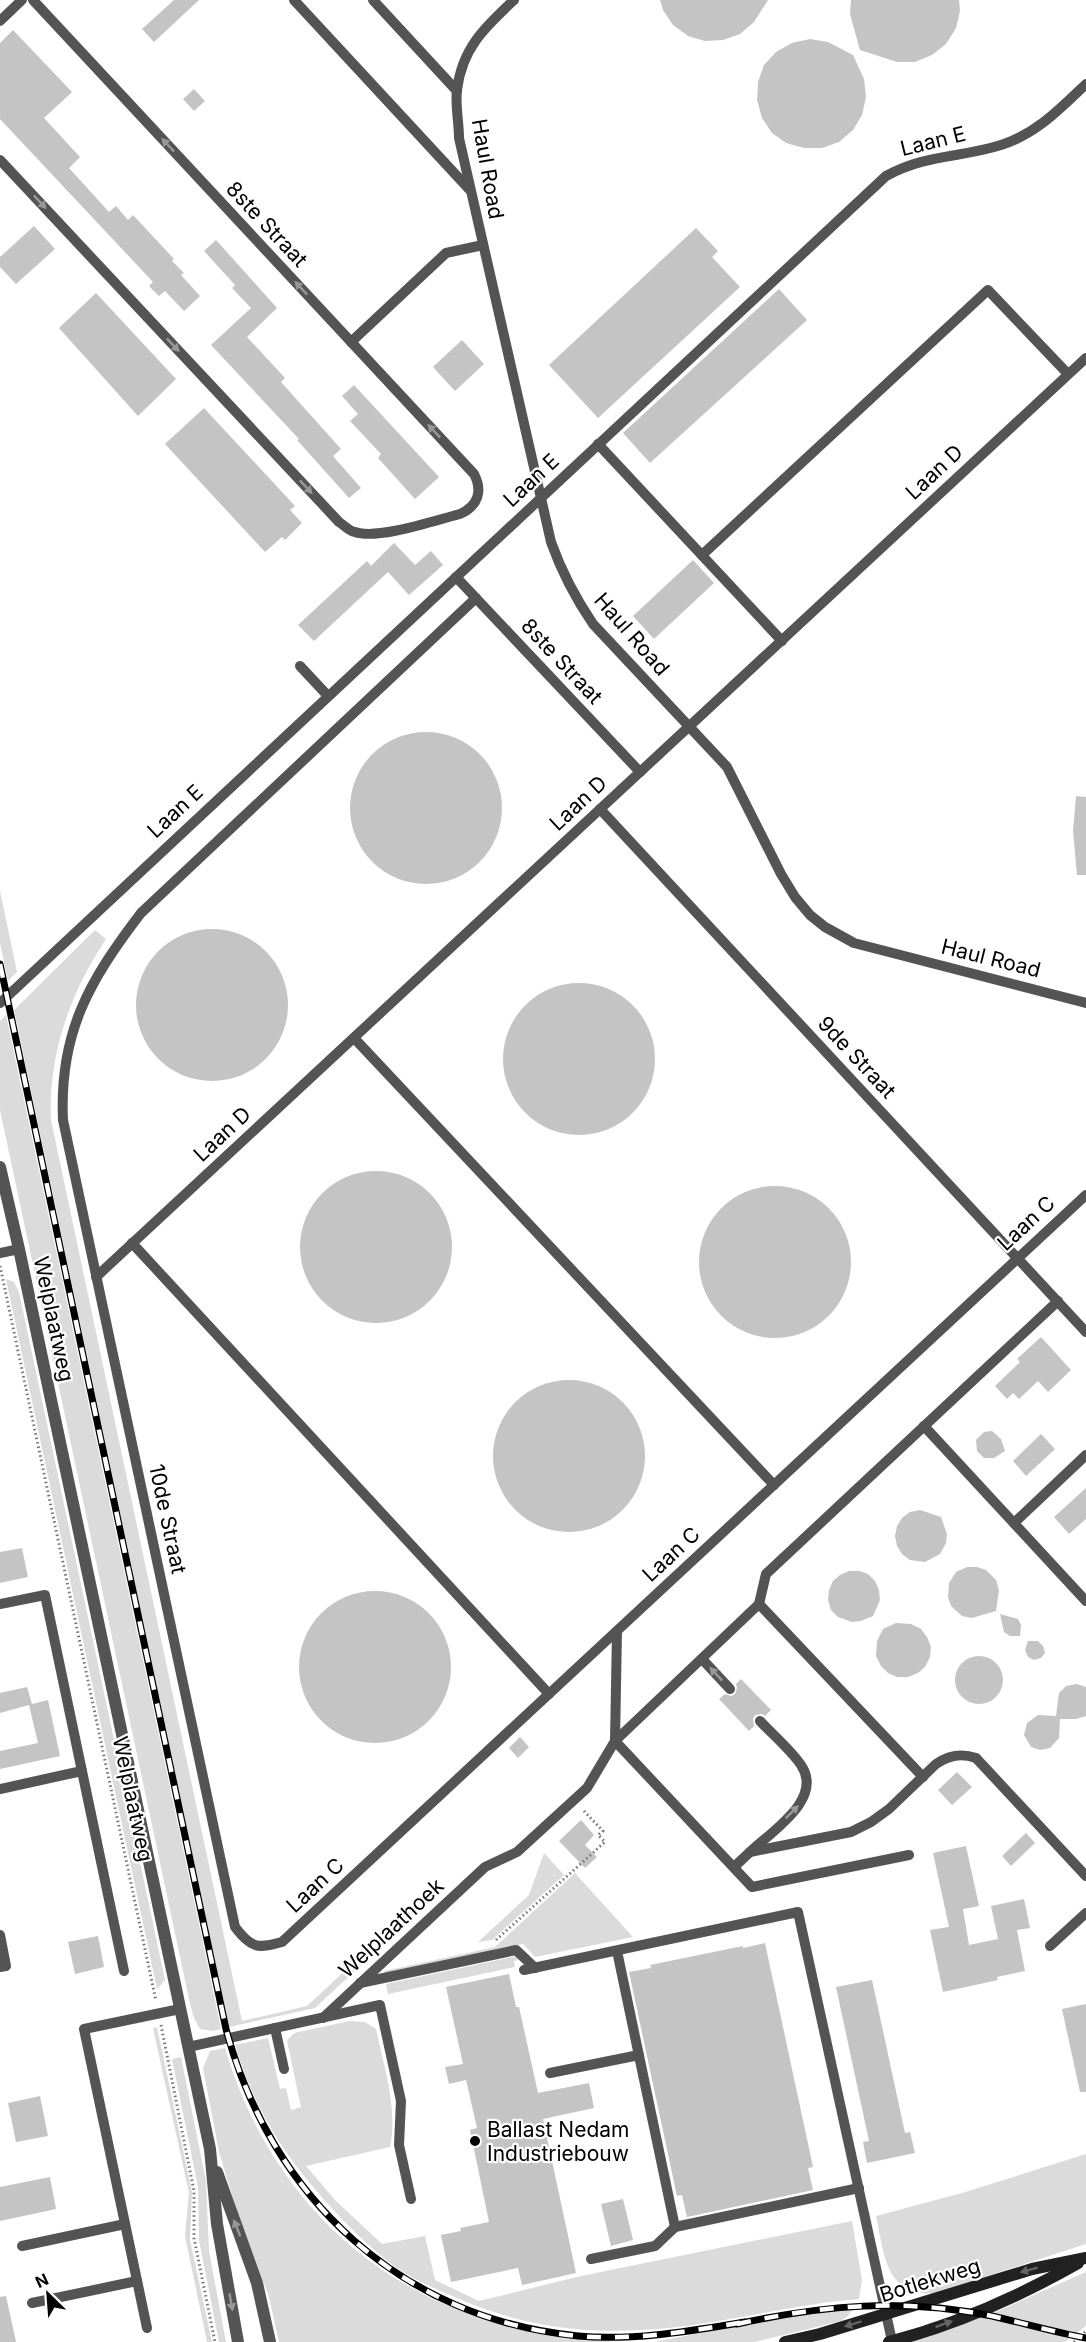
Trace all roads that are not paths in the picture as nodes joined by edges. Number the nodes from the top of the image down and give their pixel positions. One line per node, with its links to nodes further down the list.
1 (22, 0): 6 (lane)
2 (33, 0): 12 (lane, 8ste Straat, one-way to 2)
3 (294, 0): 10 (lane)
4 (373, 0): 8 (lane)
5 (514, 0): 8 (lane, Haul Road)
6 (0, 21)
7 (1086, 84): 15 (lane, Laan E)
8 (457, 91): 10 (lane, Haul Road)
9 (0, 160): 12 (lane, 8ste Straat, one-way to 12)
10 (470, 189): 11 (lane, Haul Road)
11 (483, 245): 12 (lane); 16 (lane, Haul Road)
12 (351, 342)
13 (1086, 358): 14 (lane, Laan D)
14 (1068, 374): 17 (lane); 20 (lane, Laan D)
15 (598, 444): 16 (lane, Laan E); 17 (lane)
16 (540, 498): 18 (lane, Laan E); 23 (lane, Haul Road)
17 (702, 555): 20 (lane)
18 (456, 577): 19 (lane, 8ste Straat); 22 (lane, Laan E)
19 (476, 598): 24 (lane, 8ste Straat); 35 (lane, 10de Straat)
20 (782, 640): 23 (lane, Laan D)
21 (300, 666): 22 (lane)
22 (328, 696): 26 (lane, Laan E)
23 (691, 728): 24 (lane, Laan D); 27 (lane, Haul Road)
24 (640, 772): 25 (lane, Laan D)
25 (600, 809): 28 (lane, Laan D); 34 (lane, 9de Straat)
26 (0, 1003)
27 (1086, 1003)
28 (354, 1038): 31 (lane, Laan D); 40 (lane)
29 (0, 1167): 32 (street, Welplaatweg)
30 (1086, 1195): 34 (lane, Laan C)
31 (132, 1244): 35 (lane, Laan D); 48 (lane)
32 (19, 1249): 33 (lane); 66 (street, Welplaatweg)
33 (0, 1253)
34 (1018, 1258): 36 (lane, 9de Straat); 40 (lane, Laan C)
35 (96, 1277): 60 (lane, 10de Straat)
36 (1058, 1301): 37 (lane, 9de Straat); 38 (lane)
37 (1086, 1332)
38 (924, 1426): 41 (lane); 44 (lane)
39 (1086, 1455): 41 (lane)
40 (774, 1485): 45 (lane, Laan C)
41 (1014, 1523): 42 (lane)
42 (1086, 1601)
43 (0, 1604): 51 (lane)
44 (759, 1604): 46 (lane); 52 (lane)
45 (617, 1631): 48 (lane, Laan C); 50 (lane)
46 (702, 1659): 47 (lane, one-way to 46); 50 (lane)
47 (730, 1689)
48 (549, 1694): 60 (lane, Laan C)
49 (760, 1721): 54 (lane, one-way to 49)
50 (615, 1741): 56 (lane); 65 (lane, Welplaathoek)
51 (82, 1771): 53 (lane); 64 (lane)
52 (923, 1777): 54 (lane); 57 (lane)
53 (0, 1789)
54 (750, 1852): 56 (lane)
55 (909, 1856): 56 (lane)
56 (734, 1867)
57 (1086, 1876)
58 (1086, 1913): 61 (lane)
59 (0, 1935): 63 (lane)
60 (282, 1942)
61 (1050, 1946)
62 (616, 1951): 65 (lane); 70 (lane); 74 (lane)
63 (0, 1967)
64 (124, 1971)
65 (360, 1983): 67 (lane, Welplaathoek)
66 (180, 2009): 69 (street, Welplaatweg); 76 (lane)
67 (323, 2018): 68 (lane, Welplaathoek); 75 (lane, Welplaathoek)
68 (275, 2028): 69 (lane, Welplaathoek); 71 (lane)
69 (188, 2047): 73 (street, Welplaatweg)
70 (639, 2055): 72 (lane); 77 (lane)
71 (284, 2069)
72 (550, 2073)
73 (210, 2150): 85 (street, Welplaatweg, one-way to 85); 86 (street, Welplaatweg, one-way to 73)
74 (859, 2188): 77 (lane); 83 (lane)
75 (411, 2199)
76 (125, 2224): 78 (lane); 81 (lane)
77 (675, 2227): 80 (lane)
78 (22, 2246)
79 (1086, 2258): 83 (main road, Botlekweg, one-way to 83); 88 (main road, Botlekweg, one-way to 79)
80 (591, 2259)
81 (137, 2281): 82 (lane); 84 (lane)
82 (32, 2303)
83 (886, 2314): 87 (main road, Botlekweg, one-way to 87); 88 (lane)
84 (147, 2328)
85 (238, 2342)
86 (270, 2342)
87 (785, 2342)
88 (890, 2342)

